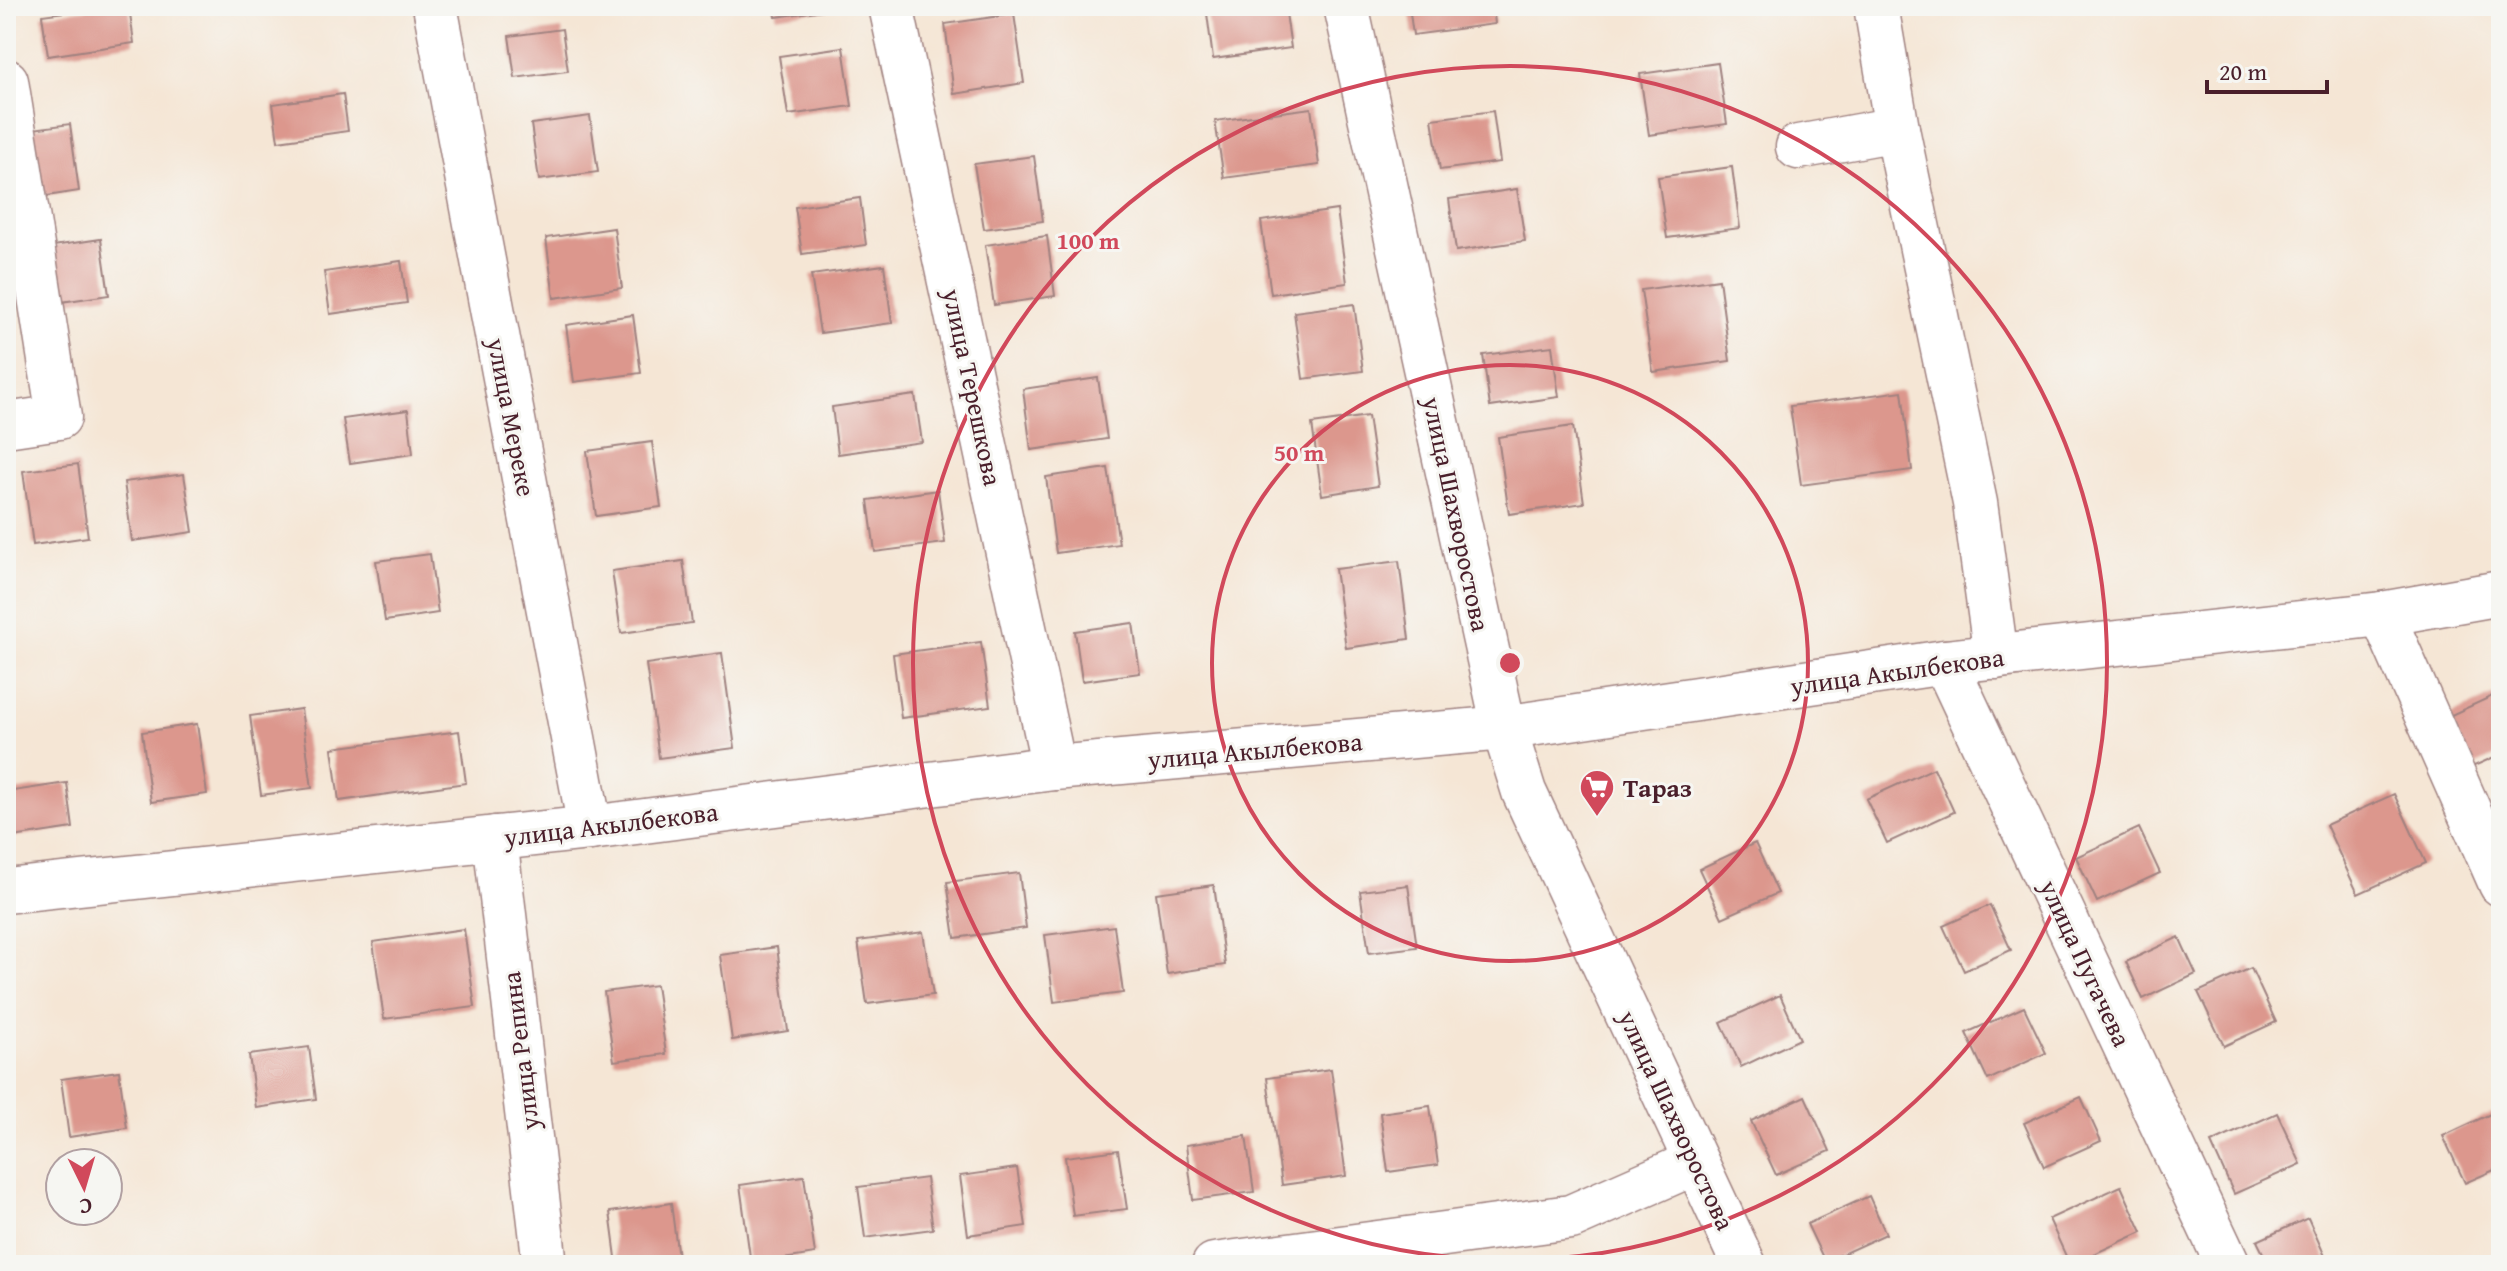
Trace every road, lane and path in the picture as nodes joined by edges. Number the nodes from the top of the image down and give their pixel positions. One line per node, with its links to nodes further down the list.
1 (435, 6): 15 (street, улица Мереке)
2 (891, 6): 14 (street, улица Терешкова)
3 (1346, 6): 13 (street, улица Шахворостова)
4 (1876, 6): 6 (street)
5 (6, 81): 8 (street)
6 (1897, 129): 7 (street); 11 (street)
7 (1798, 147)
8 (6, 425)
9 (2501, 593): 10 (street, улица Акылбекова)
10 (2382, 614): 11 (street, улица Акылбекова); 17 (street)
11 (1996, 657): 12 (street, улица Акылбекова)
12 (1945, 662): 13 (street, улица Акылбекова); 23 (street, улица Пугачева)
13 (1504, 728): 14 (street, улица Акылбекова); 19 (street, улица Шахворостова)
14 (1054, 768): 15 (street, улица Акылбекова)
15 (590, 828): 16 (street, улица Акылбекова)
16 (495, 838): 18 (street, улица Акылбекова); 20 (street, улица Репина)
17 (2501, 884)
18 (6, 891)
19 (1696, 1162): 21 (street); 22 (street, улица Шахворостова)
20 (545, 1265)
21 (1214, 1265)
22 (1744, 1265)
23 (2228, 1265)

